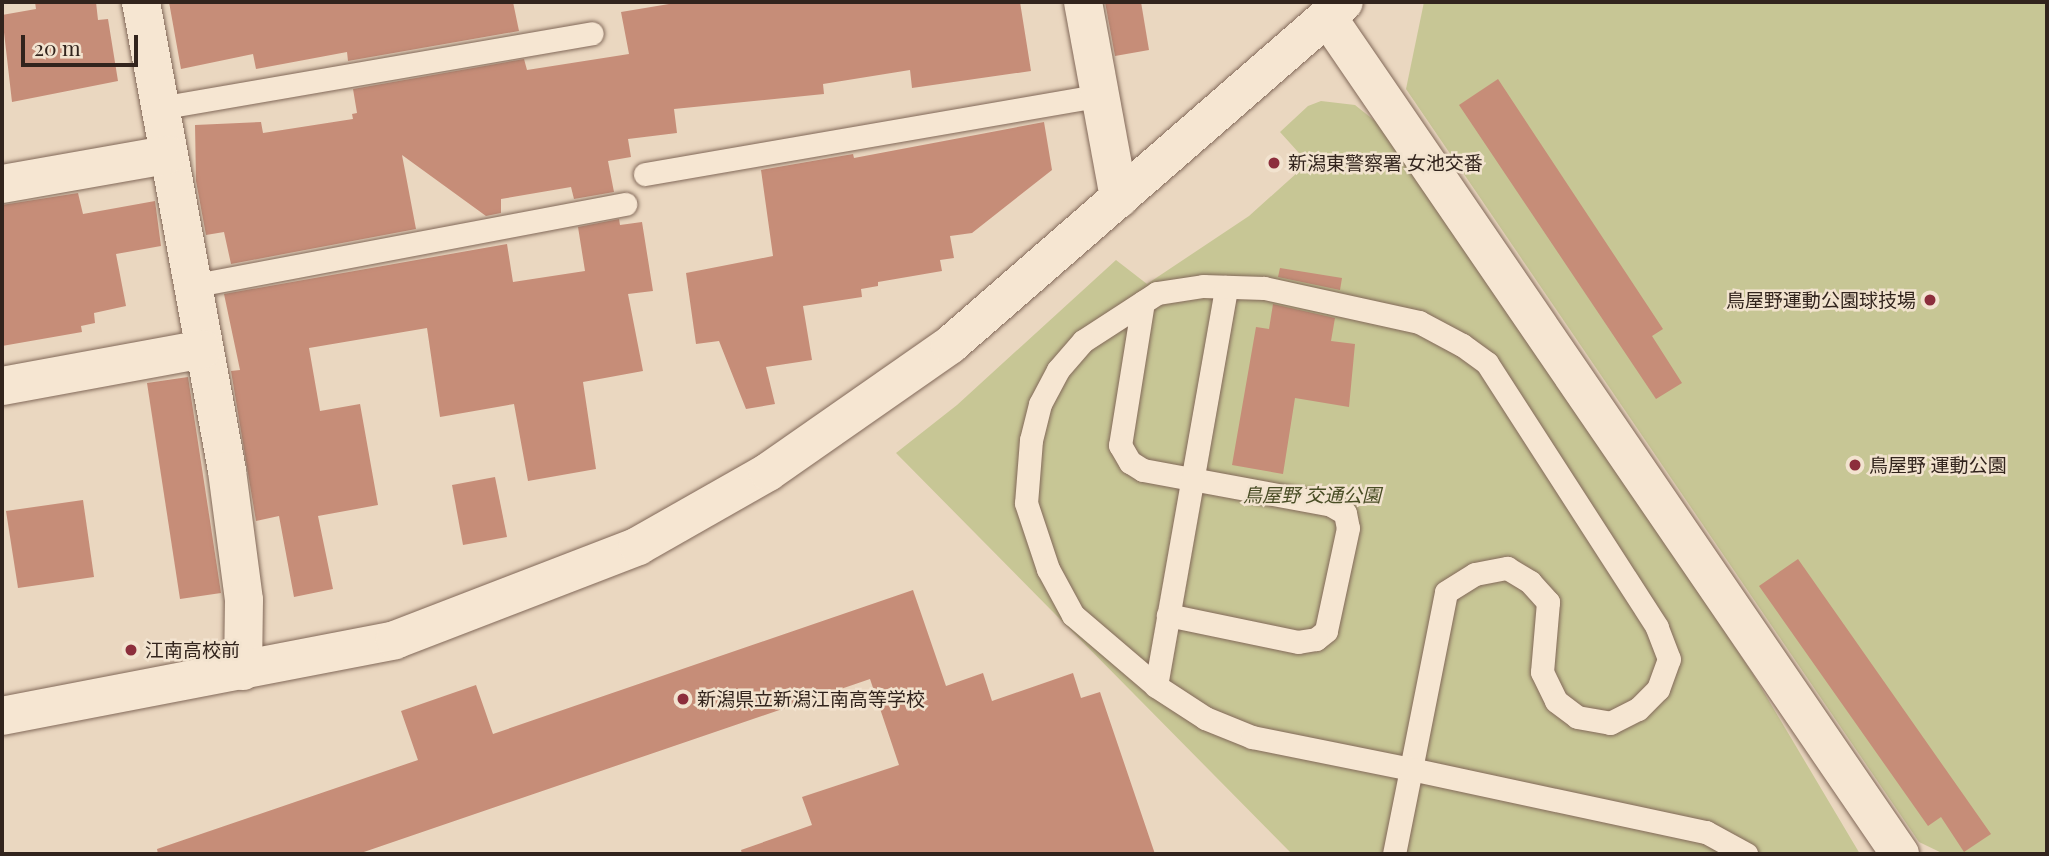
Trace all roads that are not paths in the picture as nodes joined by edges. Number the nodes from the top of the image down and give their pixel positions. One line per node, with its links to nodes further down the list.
1 (141, 2): 6 (street)
2 (1083, 2): 5 (street)
3 (1336, 10): 10 (street); 25 (street)
4 (592, 33): 6 (lane)
5 (1100, 94): 8 (lane); 10 (street)
6 (159, 108): 7 (street)
7 (167, 155): 9 (street); 12 (street)
8 (645, 174)
9 (2, 184)
10 (1119, 199): 19 (street)
11 (625, 204): 12 (lane)
12 (191, 286): 15 (street)
13 (1227, 287): 14 (lane); 17 (lane); 22 (lane)
14 (1143, 302): 17 (lane); 20 (lane)
15 (203, 349): 16 (street); 19 (street)
16 (2, 386)
17 (1191, 479): 18 (lane); 18 (lane)
18 (1168, 615): 20 (lane)
19 (243, 671): 21 (street)
20 (1156, 686): 22 (lane)
21 (2, 716)
22 (1411, 769): 23 (lane); 24 (lane)
23 (1394, 854)
24 (1746, 854)
25 (1900, 854)

